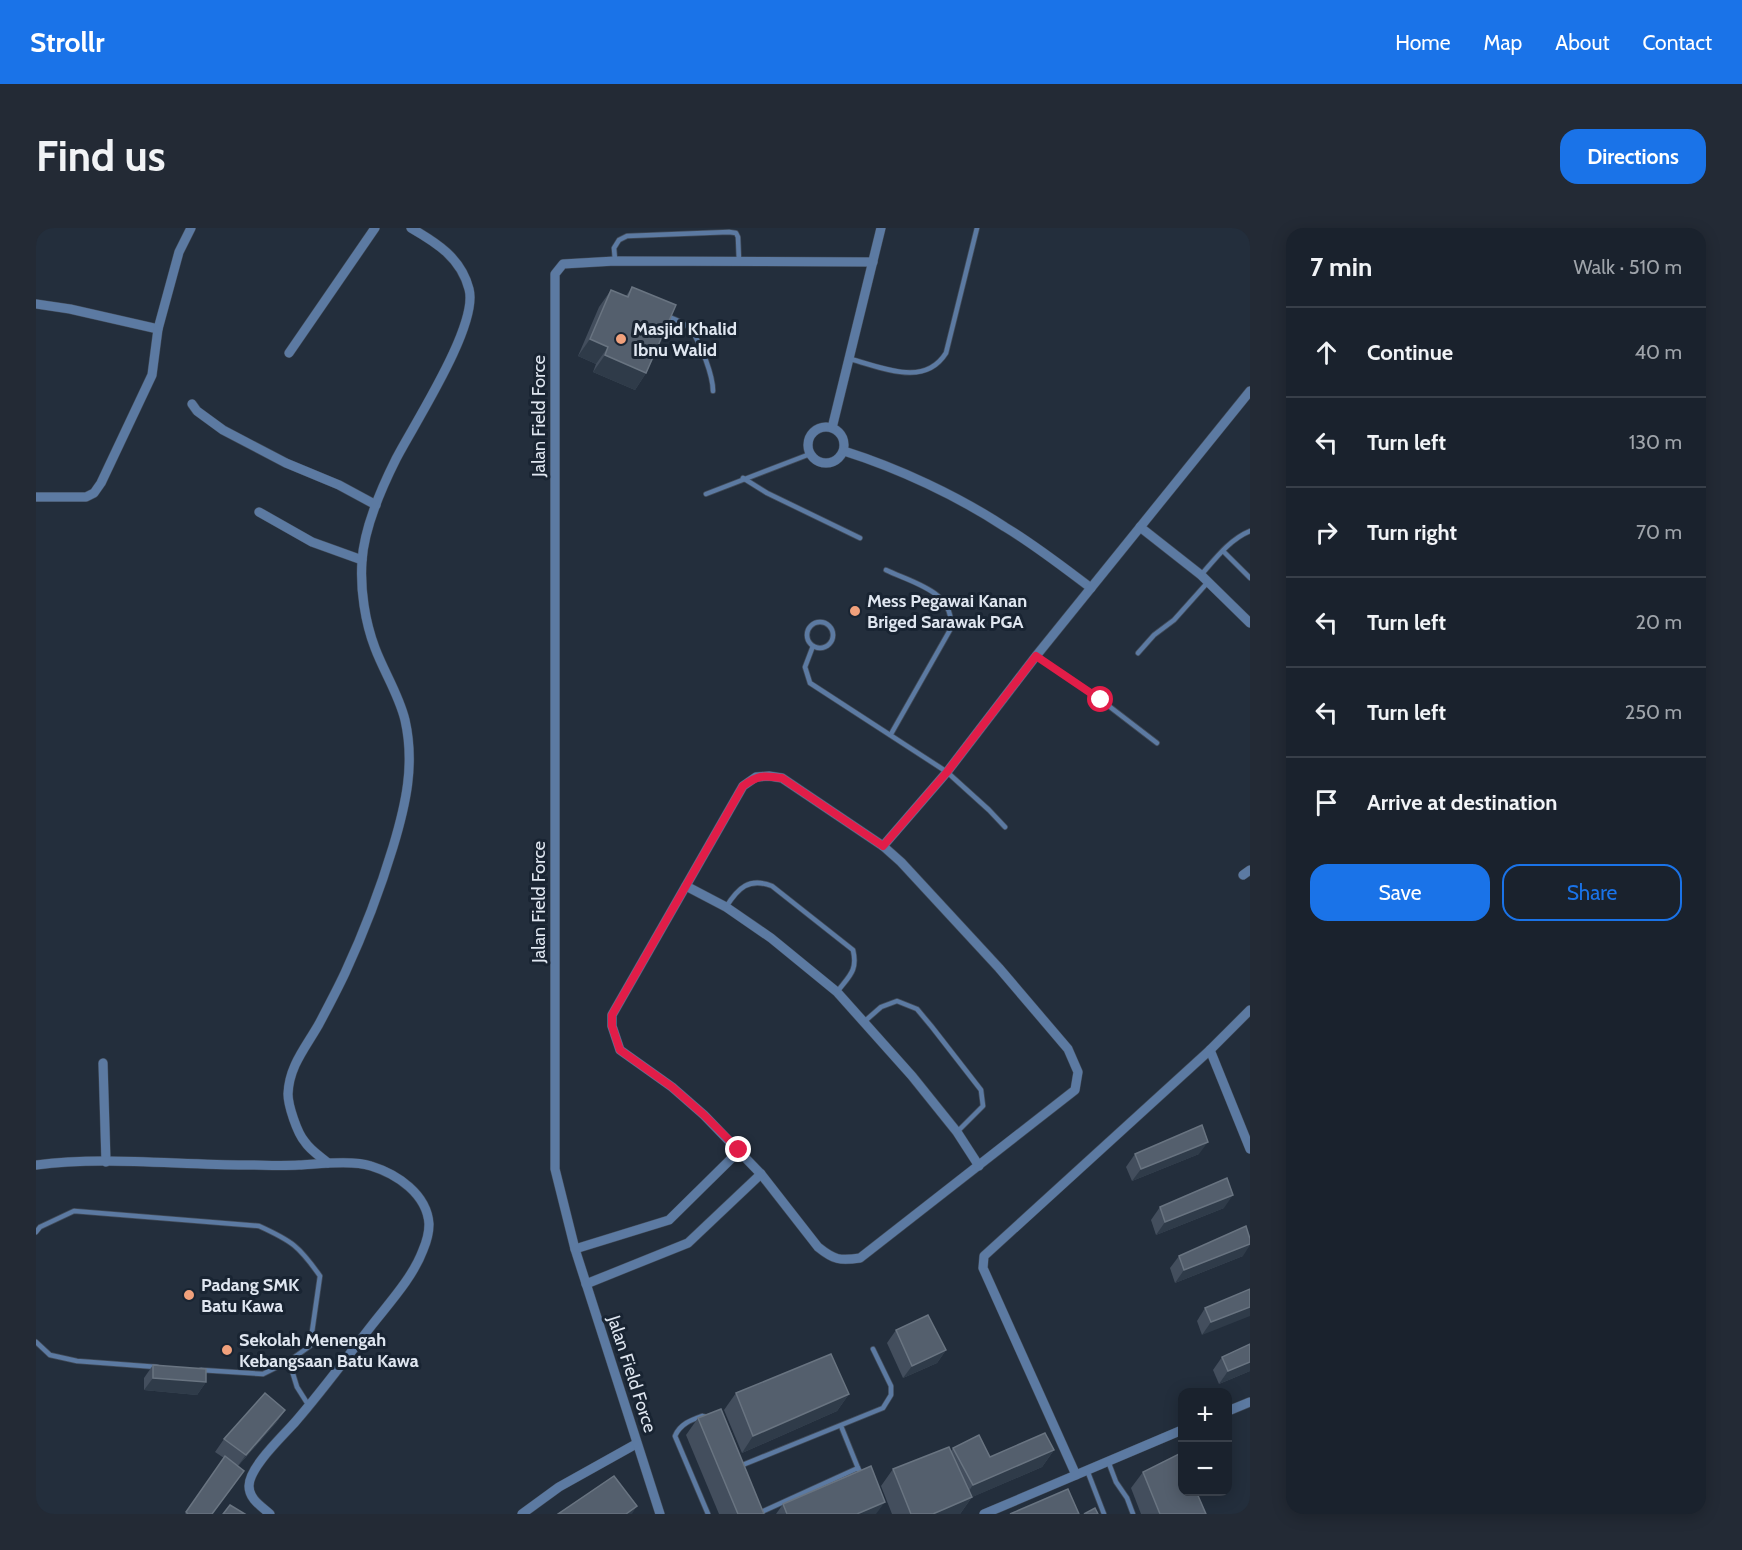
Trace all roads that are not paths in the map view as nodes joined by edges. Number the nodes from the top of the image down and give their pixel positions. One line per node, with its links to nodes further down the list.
1 (191, 228): 11 (street)
2 (375, 228): 12 (street)
3 (411, 228): 23 (street)
4 (880, 228): 8 (street)
5 (977, 228): 13 (lane)
6 (615, 261): 7 (street); 7 (lane); 59 (street, Jalan Field Force)
7 (739, 261): 8 (street)
8 (873, 262): 13 (street)
9 (36, 304): 11 (street)
10 (663, 313): 14 (lane)
11 (158, 329): 22 (street)
12 (289, 353)
13 (849, 359): 17 (street)
14 (713, 391)
15 (1250, 391): 25 (street)
16 (192, 404): 23 (street)
17 (832, 428): 18 (street); 19 (street)
18 (844, 451): 19 (street); 33 (street)
19 (810, 454): 20 (lane)
20 (743, 478): 21 (lane); 27 (lane)
21 (706, 494)
22 (36, 496)
23 (376, 505): 29 (street)
24 (259, 512): 29 (street)
25 (1140, 527): 31 (street); 33 (street)
26 (1250, 531): 28 (lane)
27 (860, 538)
28 (1223, 551): 31 (lane); 32 (lane)
29 (362, 560): 54 (street)
30 (886, 570): 38 (lane)
31 (1205, 578): 34 (street); 36 (lane)
32 (1250, 578)
33 (1091, 588): 37 (street)
34 (1250, 623)
35 (813, 646): 35 (lane); 38 (lane)
36 (1138, 653)
37 (1036, 656): 39 (lane); 40 (street)
38 (891, 734): 40 (lane)
39 (1156, 743)
40 (947, 772): 41 (lane); 42 (street)
41 (1005, 827)
42 (883, 846): 43 (street); 56 (street)
43 (686, 886): 44 (street); 52 (street)
44 (726, 907): 45 (street); 45 (lane)
45 (837, 992): 47 (street)
46 (1250, 1010): 48 (street)
47 (865, 1021): 50 (street); 50 (lane)
48 (1210, 1050): 51 (street); 77 (street)
49 (103, 1063): 53 (street)
50 (957, 1132): 56 (street)
51 (1250, 1149)
52 (739, 1150): 57 (street); 59 (street)
53 (106, 1162): 54 (street); 55 (street)
54 (328, 1163): 67 (street)
55 (36, 1165)
56 (979, 1166): 57 (street)
57 (761, 1174): 60 (street)
58 (36, 1232): 63 (lane)
59 (575, 1249): 60 (street, Jalan Field Force)
60 (586, 1284): 72 (street, Jalan Field Force)
61 (36, 1342): 64 (lane)
62 (873, 1349): 70 (lane)
63 (289, 1361): 65 (lane); 67 (lane)
64 (161, 1367)
65 (195, 1369)
66 (1250, 1402): 68 (street)
67 (309, 1406): 79 (street)
68 (1232, 1410)
69 (714, 1425): 82 (lane)
70 (841, 1426): 74 (lane); 75 (lane)
71 (1178, 1432): 73 (street)
72 (636, 1444): 80 (street); 81 (street, Jalan Field Force)
73 (1108, 1461): 76 (street); 86 (lane)
74 (858, 1468): 78 (lane); 83 (lane)
75 (732, 1469)
76 (1087, 1470): 77 (street); 85 (lane)
77 (1076, 1475): 84 (street)
78 (866, 1486)
79 (270, 1514)
80 (522, 1514)
81 (660, 1514)
82 (708, 1514)
83 (757, 1514)
84 (984, 1514)
85 (1104, 1514)
86 (1133, 1514)

